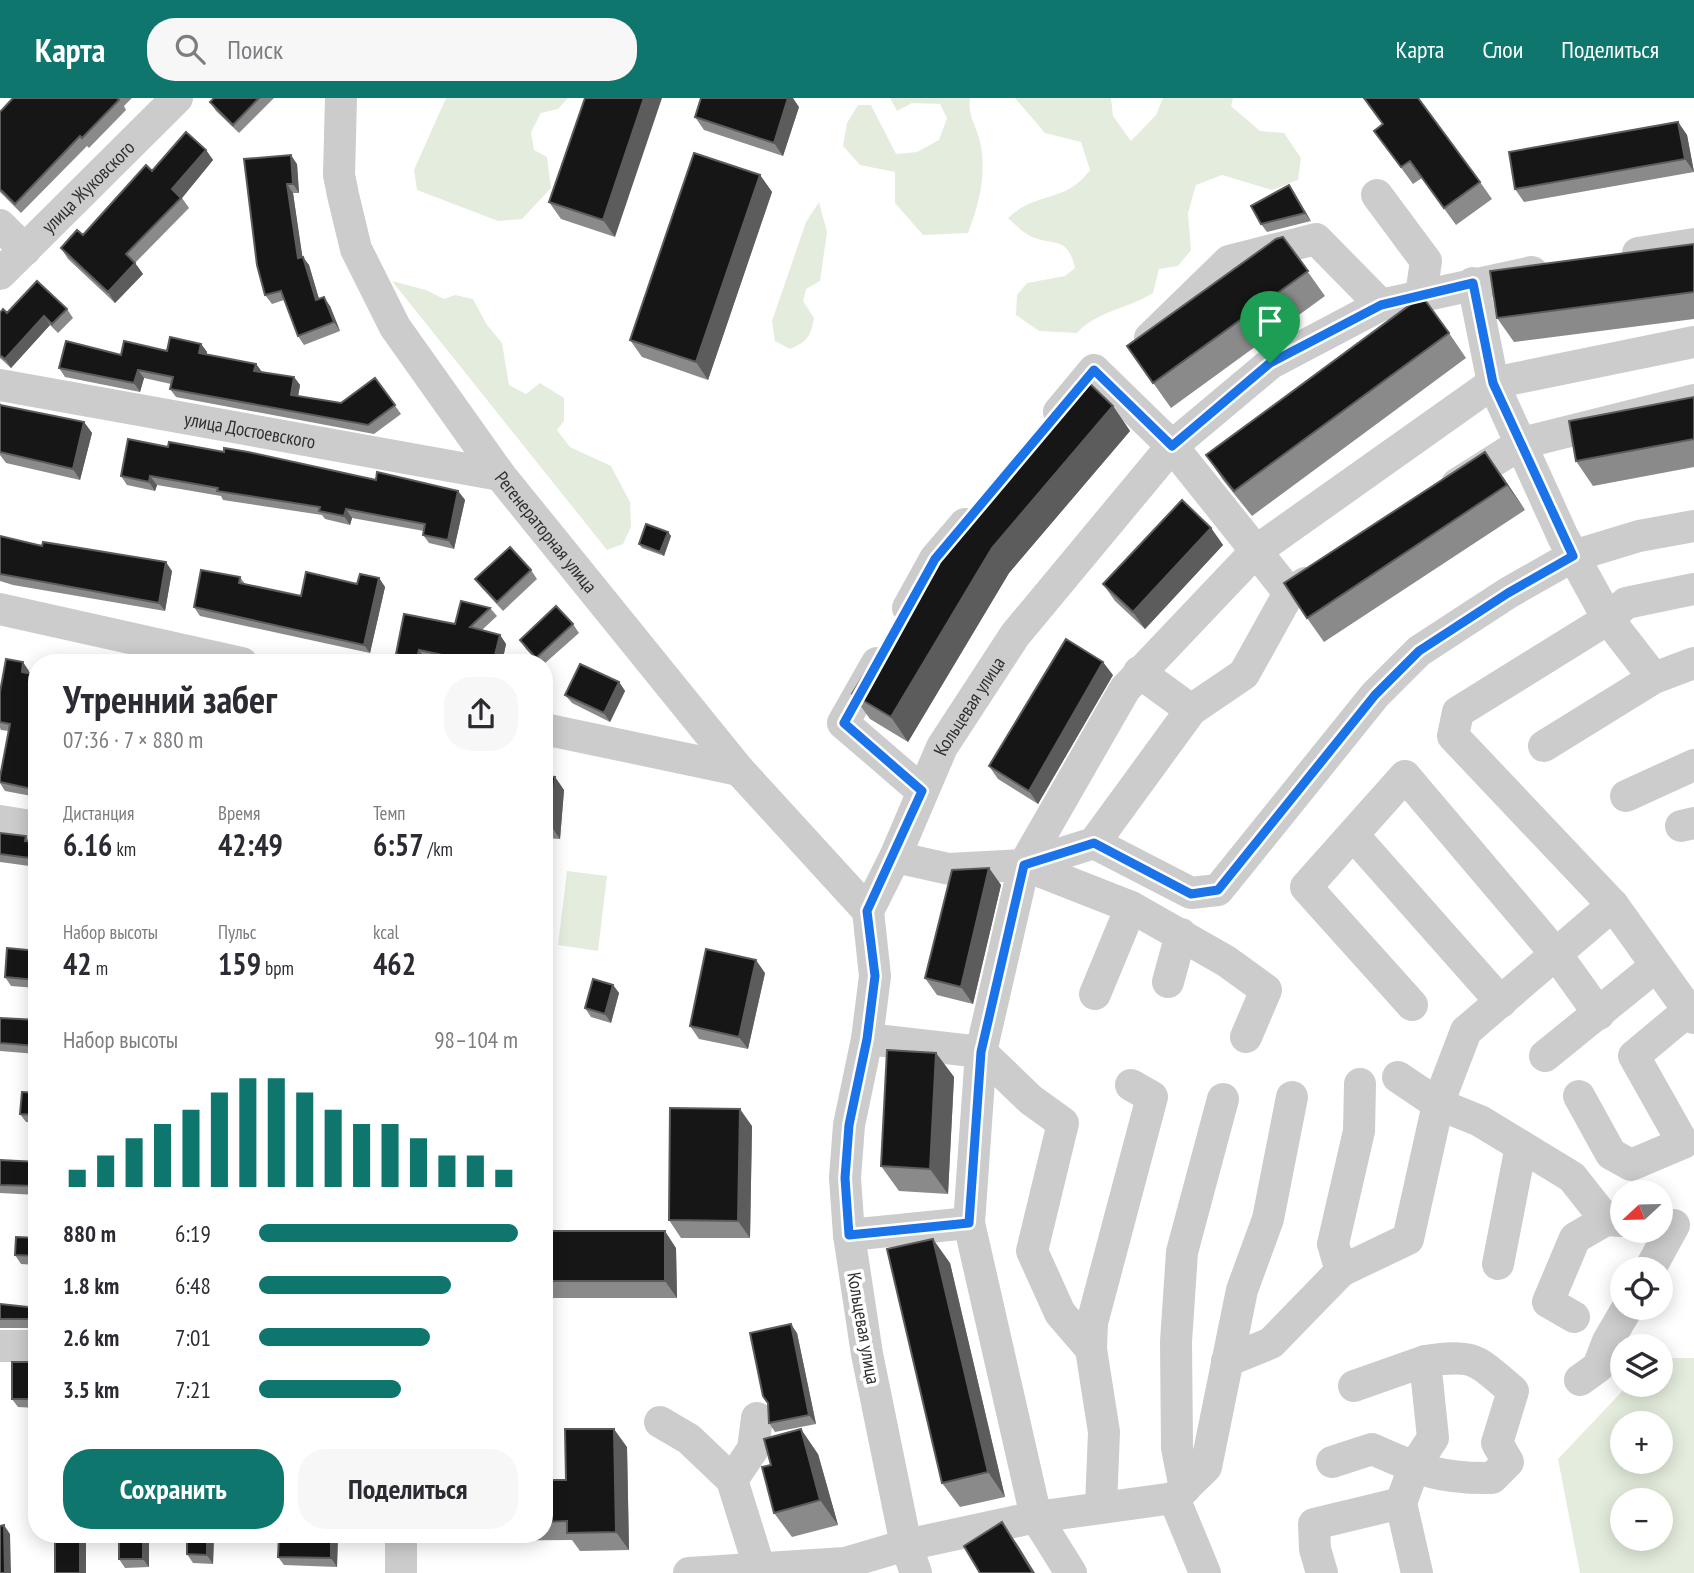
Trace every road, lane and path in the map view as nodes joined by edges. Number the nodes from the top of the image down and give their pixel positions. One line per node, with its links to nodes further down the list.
1 (177, 98): 6 (street, улица Жуковского)
2 (341, 98): 21 (street, Регенераторная улица)
3 (1377, 195): 11 (street)
4 (0, 225): 6 (street)
5 (1694, 244): 7 (street)
6 (25, 250): 9 (street, улица Жуковского)
7 (1603, 260)
8 (1564, 267): 10 (street, Кольцевая улица)
9 (0, 274)
10 (1473, 283): 11 (street, Кольцевая улица); 15 (street)
11 (1421, 295): 12 (street, Кольцевая улица)
12 (1381, 305): 14 (street); 20 (street, Кольцевая улица)
13 (1694, 342): 15 (street)
14 (1139, 348)
15 (1493, 383): 19 (street); 25 (street)
16 (0, 385): 21 (street, улица Достоевского)
17 (1694, 400): 19 (street)
18 (1042, 434): 20 (street)
19 (1522, 443): 23 (street); 26 (street)
20 (1172, 446): 25 (street); 41 (street, Кольцевая улица)
21 (500, 475): 40 (street, Регенераторная улица)
22 (989, 497): 41 (street)
23 (1429, 503)
24 (1694, 526): 26 (street)
25 (1256, 551): 29 (street); 34 (street)
26 (1573, 556): 31 (street); 46 (street)
27 (1324, 570): 29 (street)
28 (1694, 589): 31 (street)
29 (1289, 593): 36 (street)
30 (0, 609): 32 (street)
31 (1608, 619): 35 (street); 49 (street)
32 (202, 654)
33 (1694, 663): 35 (street)
34 (1139, 672): 36 (street); 48 (street)
35 (1654, 678): 38 (street)
36 (1191, 710): 46 (street)
37 (553, 731): 40 (street)
38 (1544, 746)
39 (1694, 765): 42 (street)
40 (739, 770): 51 (street, Регенераторная улица)
41 (922, 791): 47 (street, Кольцевая улица)
42 (1626, 796)
43 (0, 821): 44 (street)
44 (28, 826)
45 (1354, 836): 53 (street); 57 (street); 58 (street)
46 (1094, 843): 48 (street)
47 (895, 856): 48 (street); 51 (street, Кольцевая улица)
48 (1024, 865): 50 (street); 63 (street)
49 (1613, 905): 53 (street); 54 (street)
50 (1131, 907): 52 (street); 56 (street)
51 (867, 911): 62 (street, Кольцевая улица)
52 (1181, 934): 55 (street); 61 (street)
53 (1556, 954): 57 (street); 59 (street)
54 (1656, 966): 59 (street); 60 (street)
55 (1168, 982)
56 (1095, 994)
57 (1501, 1002): 71 (street)
58 (1412, 1005)
59 (1599, 1014): 64 (street)
60 (1691, 1014): 68 (street)
61 (1247, 1037)
62 (867, 1039): 63 (street); 77 (street, Кольцевая улица)
63 (981, 1052): 75 (street); 85 (street)
64 (1545, 1056)
65 (1398, 1077): 71 (street)
66 (1360, 1084): 80 (street)
67 (1131, 1085): 85 (street)
68 (1579, 1096)
69 (1292, 1097): 86 (street)
70 (1223, 1100): 95 (street)
71 (1438, 1104): 72 (street); 80 (street)
72 (1521, 1146): 73 (street); 79 (street)
73 (1610, 1216)
74 (1610, 1222): 81 (street)
75 (969, 1223): 77 (street); 98 (street)
76 (1676, 1225): 78 (street)
77 (849, 1235): 100 (street, Кольцевая улица)
78 (1657, 1257)
79 (1498, 1264)
80 (1341, 1271): 86 (street)
81 (1574, 1317)
82 (1620, 1320): 88 (street)
83 (0, 1346): 84 (street)
84 (28, 1346)
85 (1091, 1349): 97 (street)
86 (1227, 1361): 95 (street)
87 (1425, 1361): 89 (street); 93 (street); 93 (street)
88 (1580, 1380)
89 (1354, 1386)
90 (757, 1418): 94 (street)
91 (660, 1422): 94 (street)
92 (1332, 1462): 93 (street)
93 (1414, 1467): 96 (street)
94 (732, 1480): 101 (street)
95 (1179, 1493): 97 (street); 105 (street)
96 (1401, 1503): 106 (street); 107 (street)
97 (1101, 1506): 98 (street)
98 (1036, 1517): 100 (street); 104 (street)
99 (401, 1543): 102 (street)
100 (911, 1559): 101 (street)
101 (760, 1571): 103 (street)
102 (401, 1573)
103 (689, 1573)
104 (1071, 1573)
105 (1205, 1573)
106 (1322, 1573)
107 (1417, 1573)

